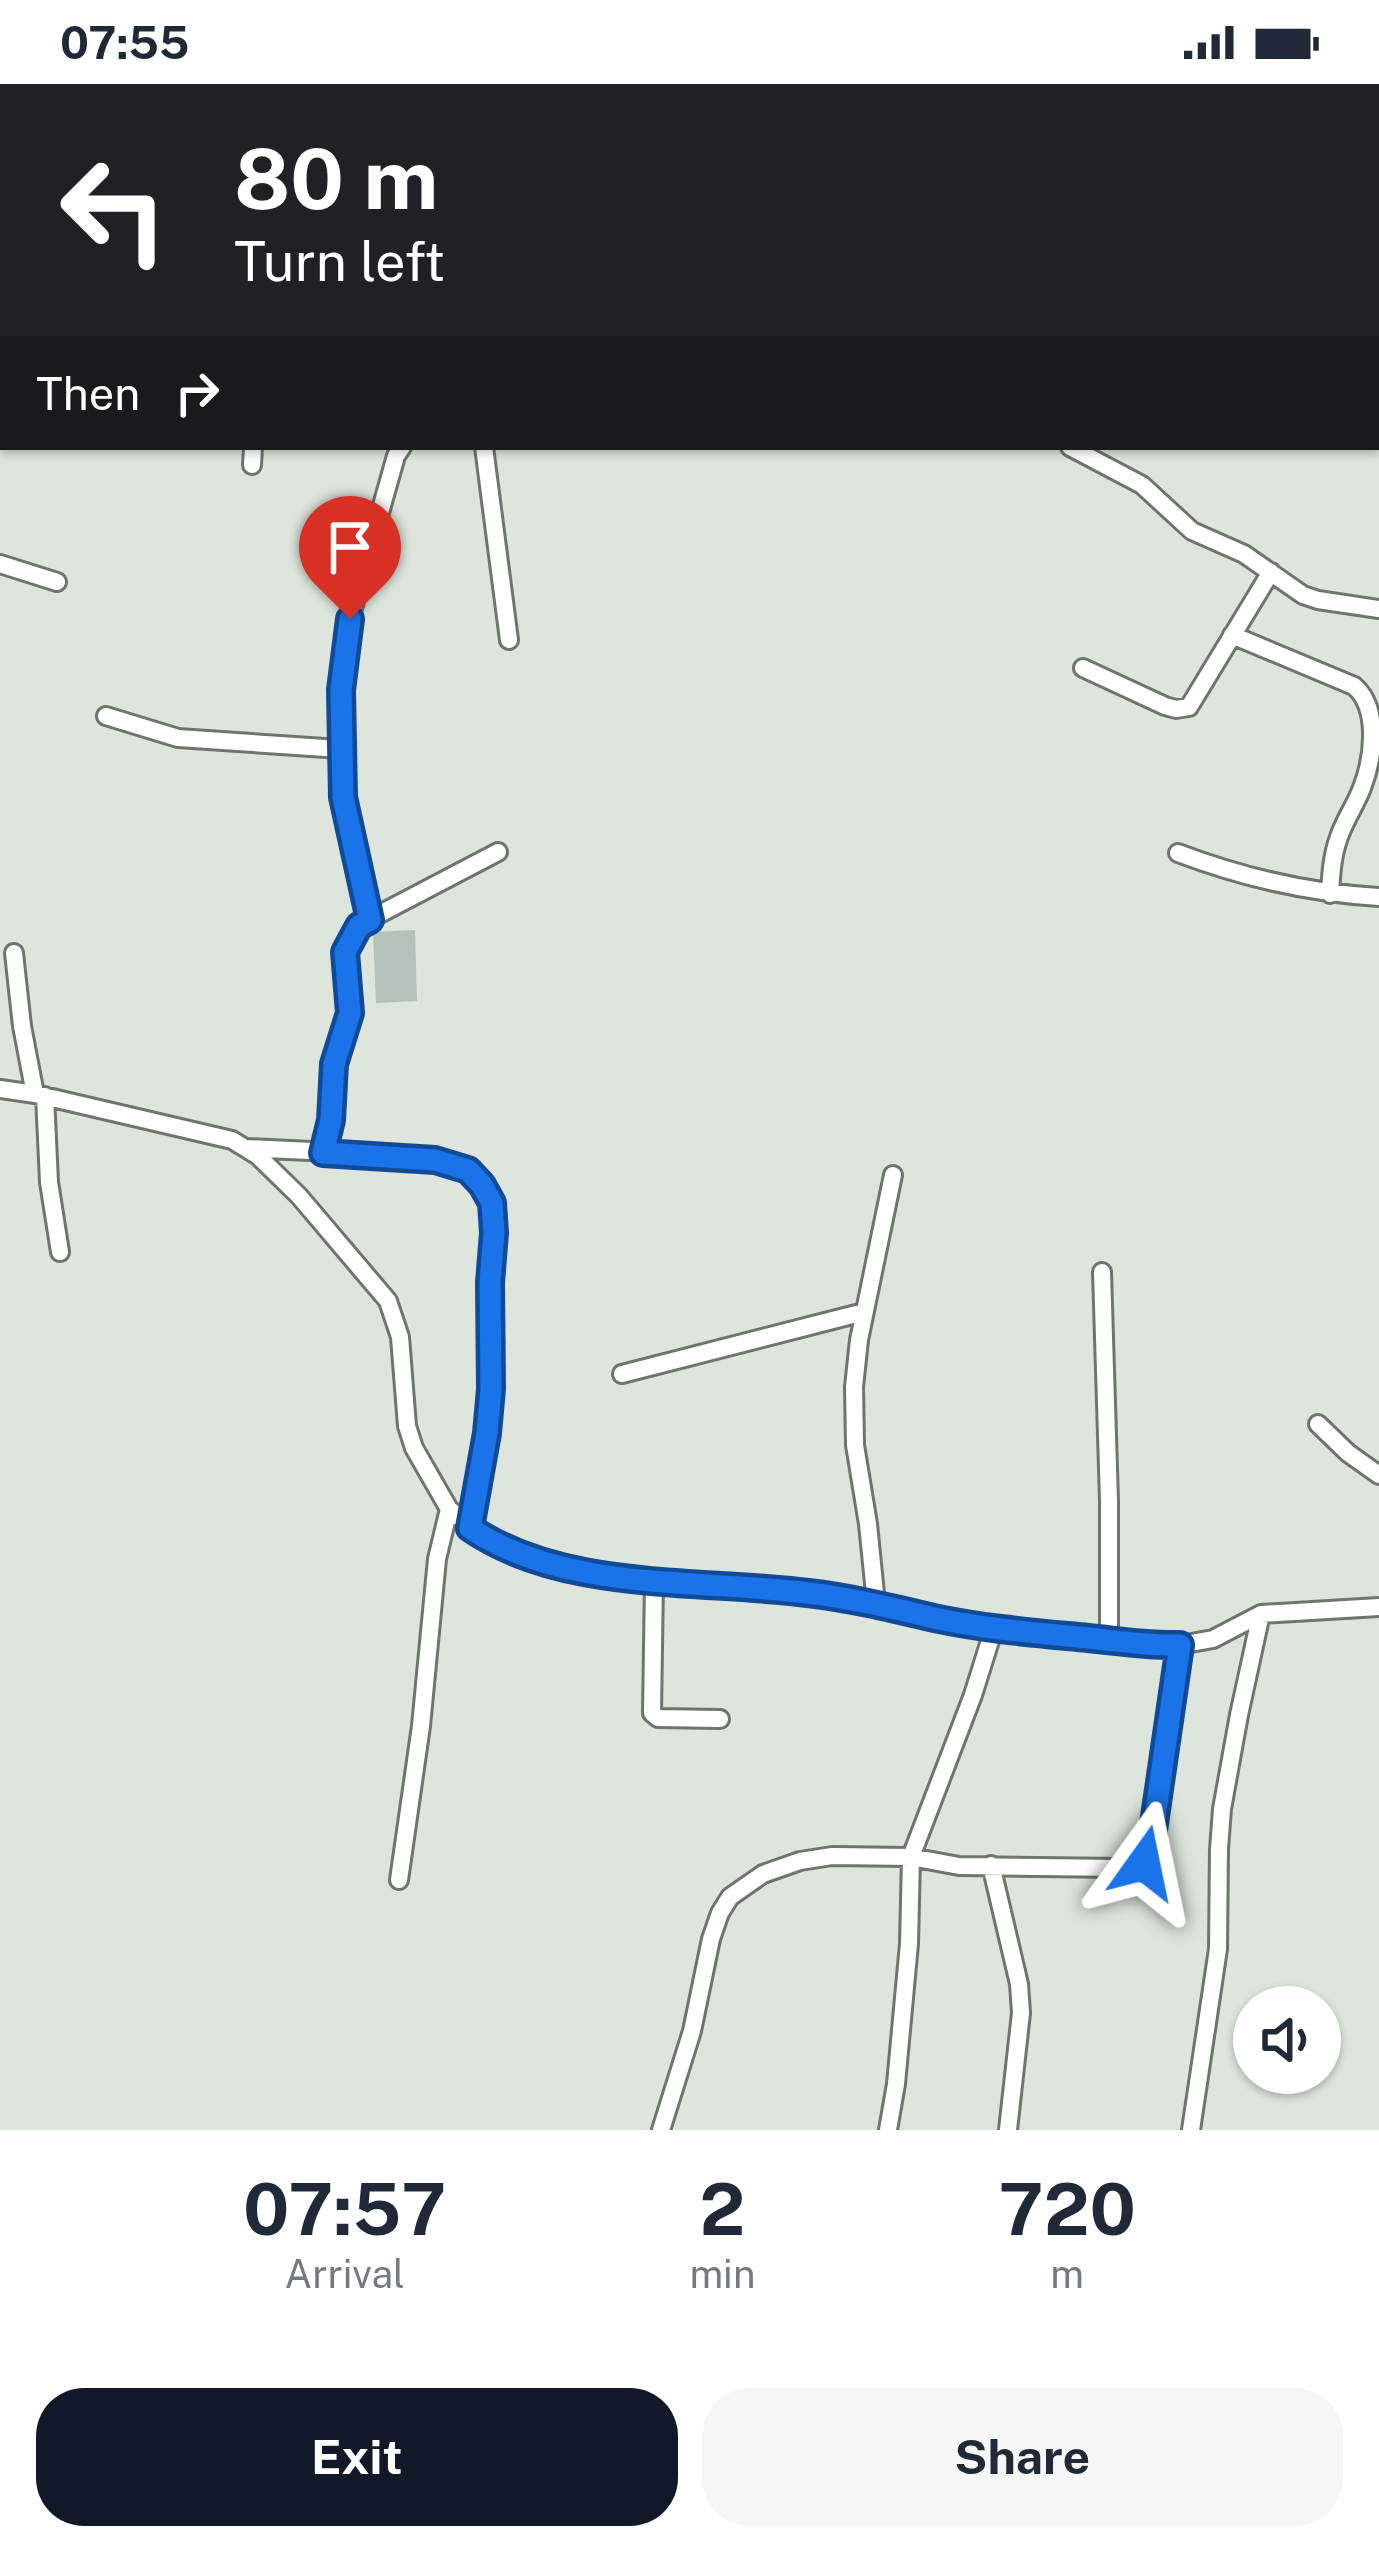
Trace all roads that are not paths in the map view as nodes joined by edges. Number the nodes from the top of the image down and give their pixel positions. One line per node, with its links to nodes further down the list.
1 (400, 450): 12 (street)
2 (484, 450): 9 (street)
3 (1076, 450): 5 (street)
4 (0, 564): 6 (street)
5 (1271, 572): 7 (street); 8 (street)
6 (56, 582)
7 (1379, 609)
8 (1232, 635): 10 (street); 15 (street)
9 (509, 640)
10 (1082, 668)
11 (106, 716): 12 (street)
12 (340, 749): 17 (street)
13 (498, 852): 17 (street)
14 (1178, 853): 15 (street)
15 (1330, 894): 16 (street)
16 (1379, 897)
17 (370, 920): 22 (street)
18 (14, 953): 20 (street)
19 (0, 1089): 20 (street)
20 (40, 1095): 21 (street); 24 (street)
21 (245, 1148): 22 (street); 30 (street)
22 (323, 1153): 31 (street)
23 (892, 1174): 26 (street)
24 (60, 1252)
25 (1102, 1272): 37 (street)
26 (865, 1312): 27 (street); 33 (street)
27 (622, 1374)
28 (1318, 1424): 29 (street)
29 (1379, 1475)
30 (449, 1509): 31 (street); 42 (street)
31 (470, 1528): 32 (street)
32 (654, 1581): 33 (street); 39 (street)
33 (876, 1603): 36 (street)
34 (1379, 1607): 35 (street)
35 (1261, 1614): 38 (street); 46 (street)
36 (994, 1628): 37 (street); 40 (street)
37 (1109, 1640): 38 (street)
38 (1180, 1645): 41 (street)
39 (720, 1718)
40 (911, 1857): 41 (street); 43 (street); 44 (street)
41 (991, 1865): 45 (street)
42 (399, 1880)
43 (661, 2130)
44 (888, 2130)
45 (1008, 2130)
46 (1191, 2130)

